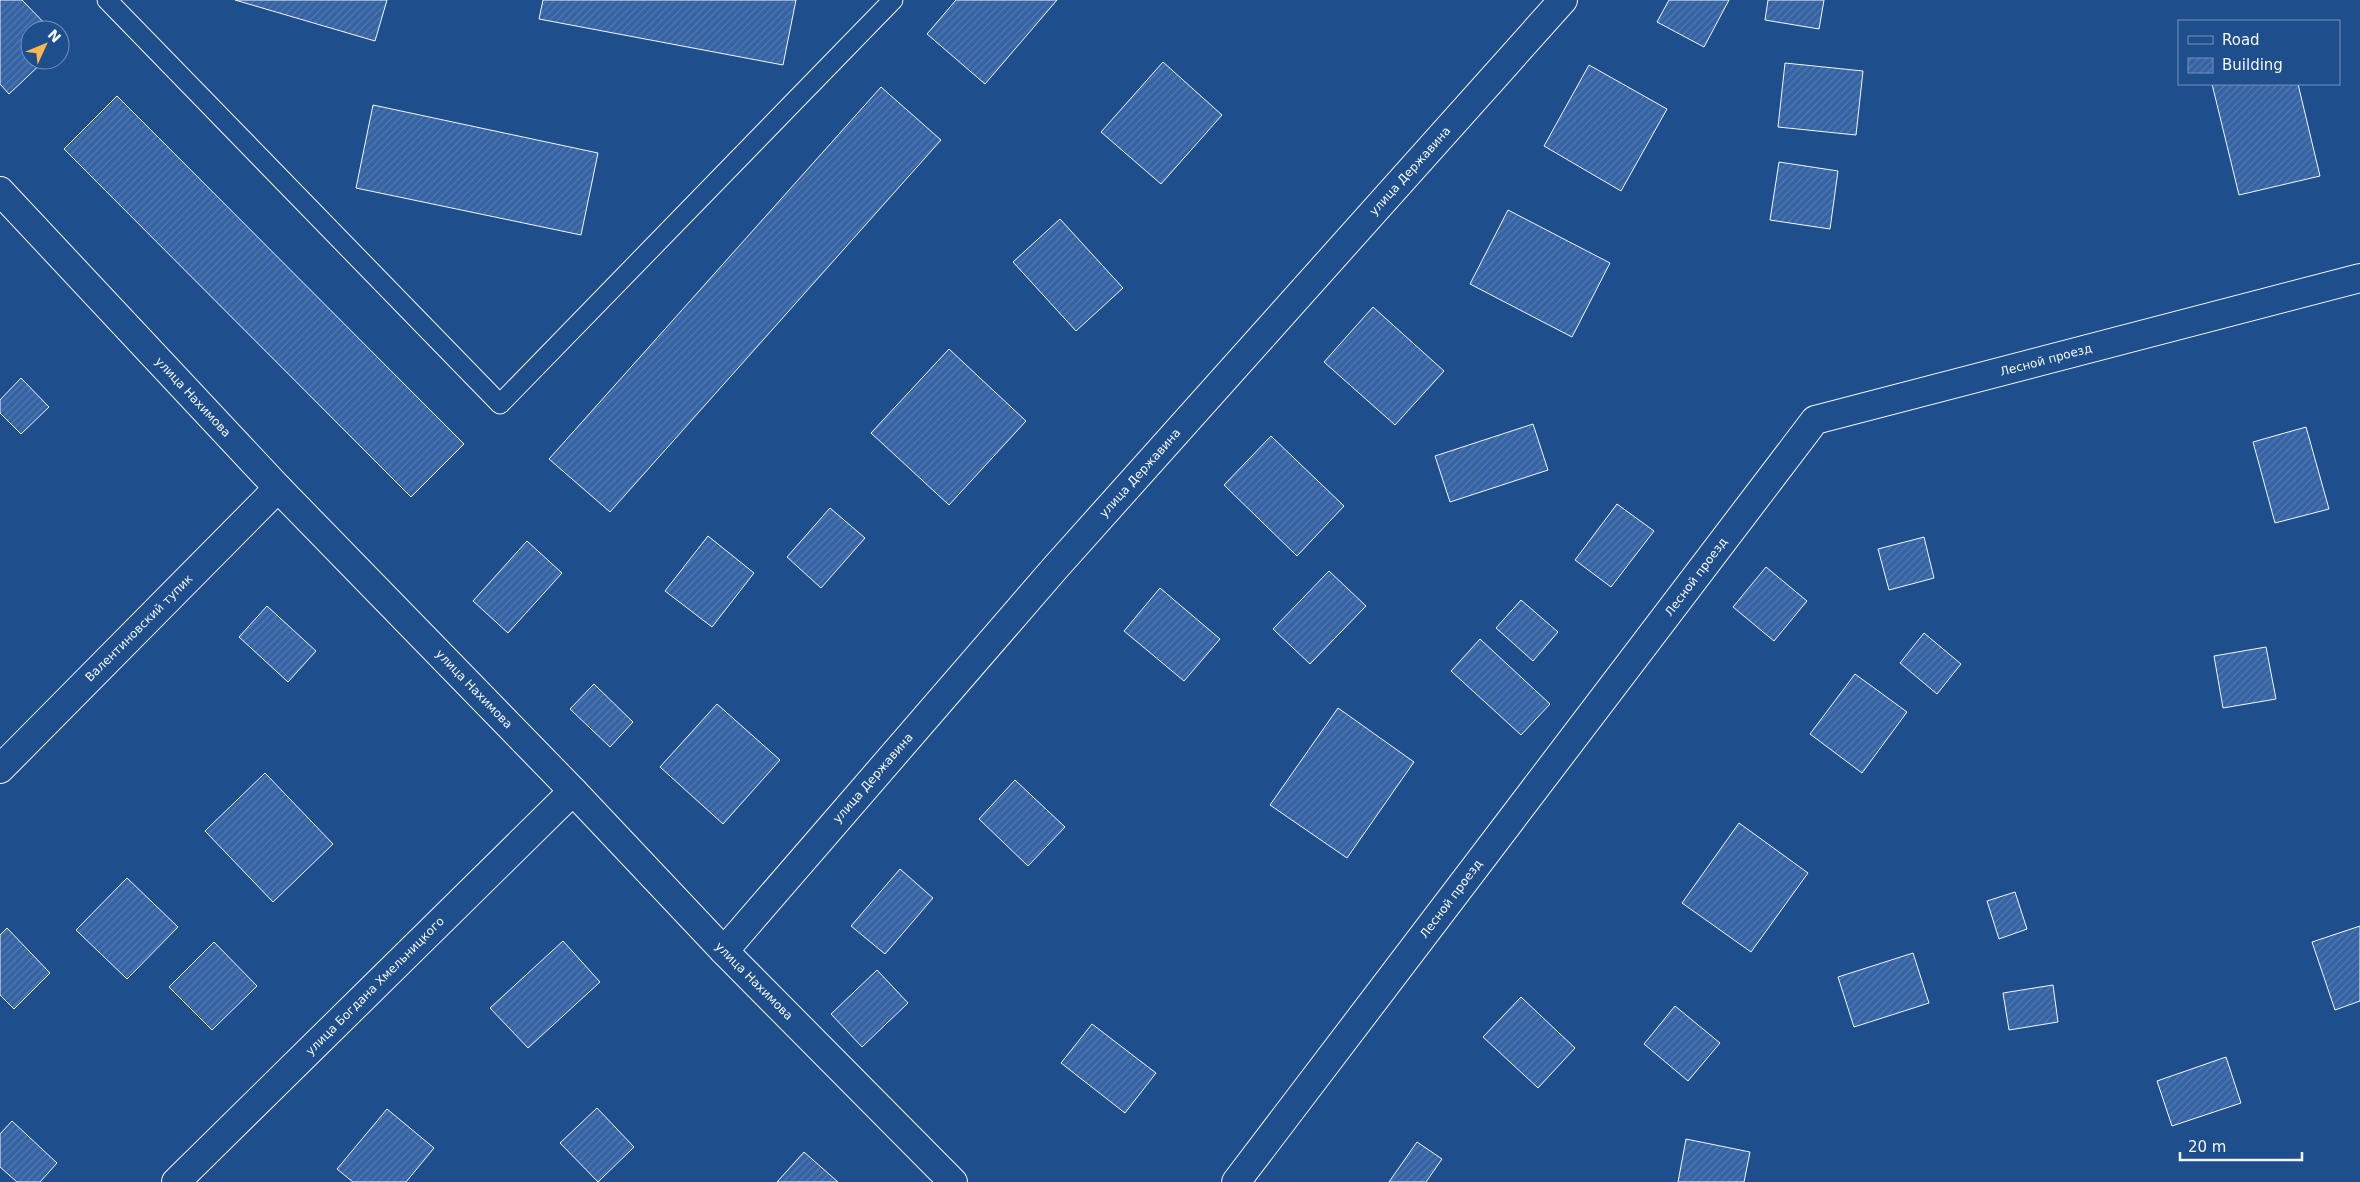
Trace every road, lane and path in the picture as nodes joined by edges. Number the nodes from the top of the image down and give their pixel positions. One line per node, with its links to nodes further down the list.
1 (106, 0): 2 (lane)
2 (893, 0)
3 (1563, 0): 9 (street, улица Державина)
4 (0, 191): 6 (street, улица Нахимова)
5 (2360, 278): 12 (street, Лесной проезд)
6 (278, 488): 7 (street, Валентиновский тупик); 8 (street, улица Нахимова)
7 (0, 769)
8 (573, 791): 9 (street, улица Нахимова); 10 (street, улица Богдана Хмельницкого)
9 (724, 951): 11 (street, улица Нахимова)
10 (176, 1182)
11 (952, 1182)
12 (1236, 1182)

